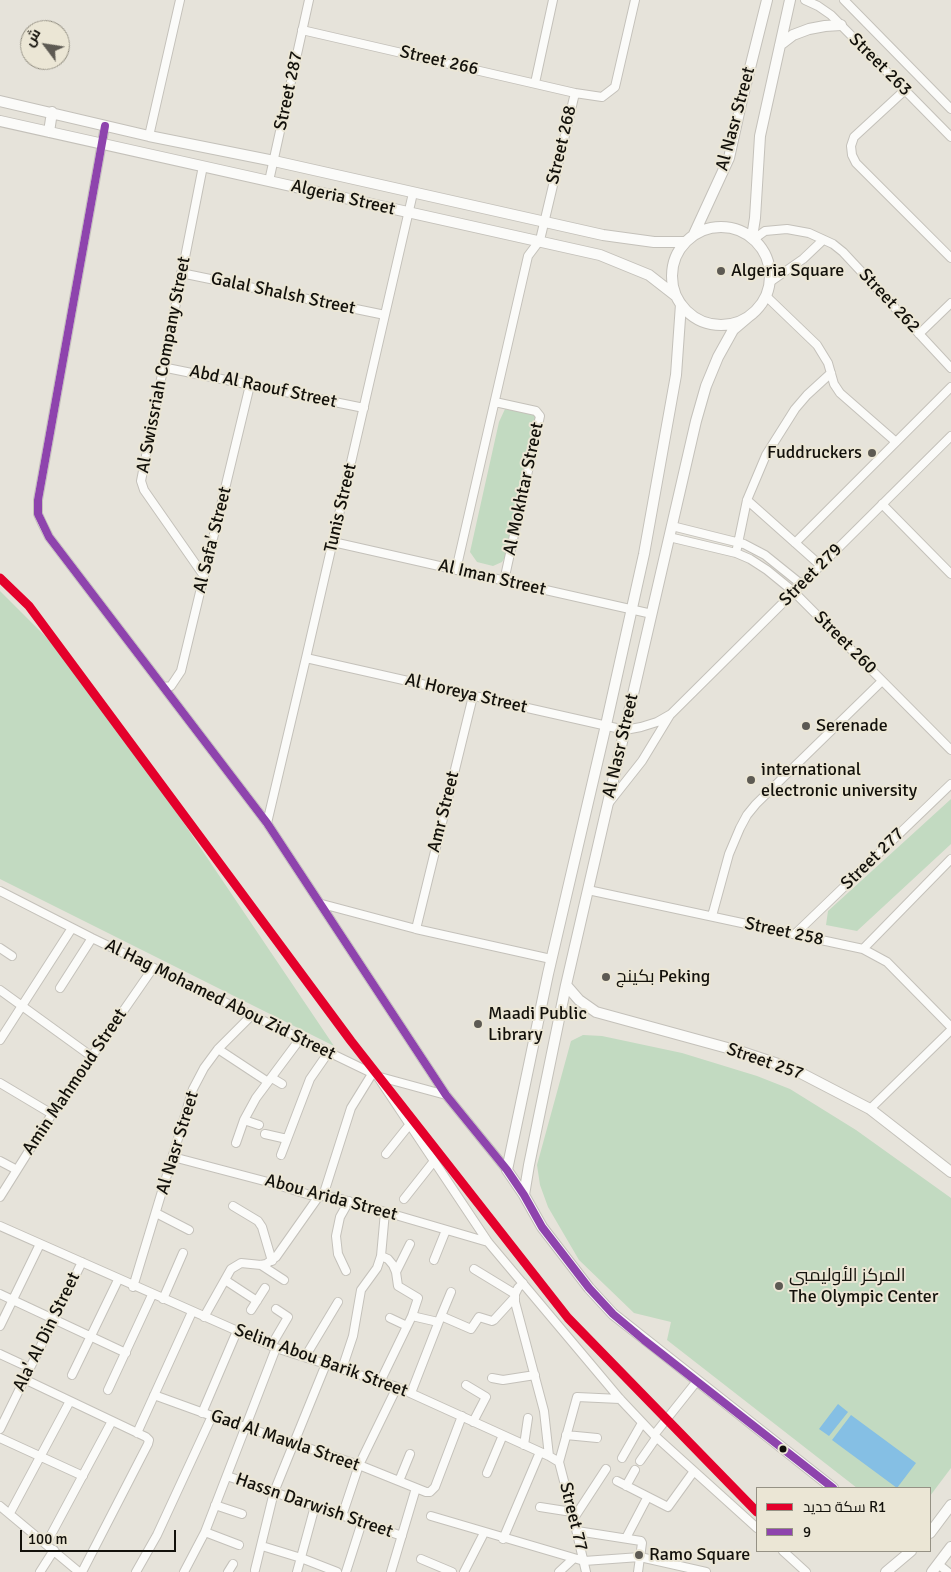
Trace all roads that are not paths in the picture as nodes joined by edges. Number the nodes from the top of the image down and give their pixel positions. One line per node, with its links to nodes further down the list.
1 (180, 0): 21 (street)
2 (309, 0): 10 (street, Street 287)
3 (553, 0): 12 (street)
4 (635, 0): 14 (street, Street 268)
5 (767, 0): 30 (street, Al Nasr Street)
6 (790, 0): 11 (street, Al Nasr Street)
7 (805, 0): 9 (street, Street 263)
8 (844, 0): 16 (street, Street 263)
9 (841, 25): 11 (street); 13 (street, Street 263)
10 (302, 30): 12 (street, Street 266); 24 (street, Street 287)
11 (780, 44): 31 (street, Al Nasr Street)
12 (535, 83): 14 (street, Street 266)
13 (905, 90): 22 (street, Street 263); 35 (street)
14 (575, 92): 29 (street, Street 268)
15 (0, 101): 17 (street, Algeria Street)
16 (951, 109)
17 (52, 112): 19 (street, Algeria Street); 20 (street)
18 (0, 122): 20 (street, Algeria Street)
19 (105, 126): 21 (street, Algeria Street); 23 (street)
20 (49, 132): 23 (street, Algeria Street)
21 (149, 136): 24 (street, Algeria Street)
22 (951, 137)
23 (102, 144): 25 (street, Algeria Street); 71 (street)
24 (274, 161): 26 (street, Street 287); 27 (street, Algeria Street)
25 (203, 166): 26 (street, Algeria Street); 36 (street, Al Swissriah Company Street)
26 (269, 181): 28 (street, Algeria Street)
27 (413, 193): 28 (street, Tunis Street); 29 (street, Algeria Street)
28 (409, 212): 32 (street, Algeria Street); 42 (street, Tunis Street)
29 (544, 222): 32 (street, Street 268); 34 (street, Algeria Street)
30 (694, 234): 31 (street); 34 (street)
31 (753, 238): 33 (street, Street 262); 37 (street)
32 (540, 240): 39 (street, Algeria Street); 49 (street)
33 (823, 240): 37 (street); 43 (street, Street 262)
34 (685, 242): 39 (street)
35 (951, 258)
36 (181, 273): 42 (street, Galal Shalsh Street); 44 (street, Al Swissriah Company Street)
37 (770, 282): 38 (street)
38 (766, 296): 41 (street); 46 (street)
39 (678, 300): 41 (street); 67 (street, Al Nasr Street)
40 (951, 303): 43 (street)
41 (753, 313): 55 (street, Al Nasr Street)
42 (385, 315): 50 (street, Tunis Street)
43 (919, 334): 45 (street, Street 262)
44 (162, 367): 47 (street, Abd Al Raouf Street); 63 (street, Al Swissriah Company Street)
45 (951, 368)
46 (831, 373): 52 (street); 53 (street)
47 (250, 384): 50 (street, Abd Al Raouf Street); 63 (street, Al Safa' Street)
48 (951, 387): 52 (street)
49 (495, 402): 61 (street); 64 (street, Al Mokhtar Street)
50 (364, 408): 56 (street, Tunis Street)
51 (951, 436): 54 (street, Street 279)
52 (896, 442): 58 (street)
53 (747, 500): 57 (street); 58 (street)
54 (882, 504): 60 (street, Street 279); 62 (street)
55 (671, 532): 57 (street); 59 (street, Street 260); 68 (street, Al Nasr Street)
56 (333, 542): 61 (street, Al Iman Street); 69 (street, Tunis Street)
57 (737, 542): 59 (street); 65 (street)
58 (795, 543): 60 (street)
59 (736, 553): 66 (street, Street 260)
60 (820, 565): 65 (street, Street 279)
61 (456, 570): 64 (street, Al Iman Street)
62 (951, 574)
63 (204, 576): 71 (street, Al Safa' Street)
64 (504, 581): 67 (street, Al Iman Street)
65 (801, 584): 66 (street, Street 279)
66 (794, 592): 70 (street, Street 260); 73 (street, Street 279)
67 (630, 611): 68 (street, Al Iman Street); 74 (street, Al Nasr Street)
68 (652, 614): 75 (street, Al Nasr Street)
69 (306, 658): 72 (street, Al Horeya Street); 79 (street, Tunis Street)
70 (882, 681): 76 (street, Street 260); 85 (street)
71 (164, 687): 79 (street)
72 (472, 696): 74 (street, Al Horeya Street); 87 (street, Amr Street)
73 (671, 714): 75 (street, Street 279); 78 (street, Street 279)
74 (606, 725): 75 (street, Al Horeya Street); 93 (street, Al Nasr Street)
75 (625, 730): 78 (street, Al Nasr Street)
76 (951, 750)
77 (951, 784): 88 (street, Street 277)
78 (608, 805): 81 (street, Al Nasr Street)
79 (267, 822): 84 (street)
80 (951, 859): 91 (street)
81 (588, 890): 85 (street, Street 258); 95 (street, Al Nasr Street)
82 (2, 892): 83 (street); 86 (street, Al Hag Mohamed Abou Zid Street)
83 (0, 901)
84 (322, 904): 87 (street); 110 (street)
85 (712, 916): 88 (street, Street 258)
86 (72, 928): 89 (street, Al Hag Mohamed Abou Zid Street); 98 (street)
87 (416, 929): 93 (street)
88 (795, 934): 91 (street, Street 258)
89 (92, 938): 94 (street, Al Hag Mohamed Abou Zid Street); 96 (street)
90 (0, 948): 92 (street)
91 (863, 949): 100 (street, Street 258)
92 (12, 956)
93 (551, 959): 125 (street, Al Nasr Street)
94 (153, 968): 99 (street, Al Hag Mohamed Abou Zid Street); 105 (street, Amin Mahmoud Street)
95 (566, 985): 111 (street, Street 257); 127 (street, Al Nasr Street)
96 (60, 988)
97 (0, 990): 98 (street)
98 (22, 1006): 102 (street); 105 (street)
99 (252, 1016): 101 (street, Al Hag Mohamed Abou Zid Street); 103 (street, Al Nasr Street)
100 (951, 1029): 111 (street)
101 (300, 1039): 104 (street, Al Hag Mohamed Abou Zid Street); 107 (street)
102 (0, 1040)
103 (218, 1049): 107 (street); 121 (street, Al Nasr Street)
104 (328, 1053): 106 (street, Al Hag Mohamed Abou Zid Street); 117 (street)
105 (91, 1056): 112 (street, Amin Mahmoud Street)
106 (375, 1075): 110 (street, Al Hag Mohamed Abou Zid Street); 114 (street); 128 (street)
107 (270, 1080): 109 (street); 113 (street)
108 (0, 1083): 112 (street)
109 (282, 1084)
110 (446, 1094): 125 (street)
111 (870, 1109): 126 (street, Street 257)
112 (52, 1114): 124 (street, Amin Mahmoud Street)
113 (244, 1120): 115 (street); 118 (street)
114 (410, 1124): 119 (street); 123 (street)
115 (259, 1125)
116 (265, 1134): 117 (street)
117 (287, 1139): 120 (street)
118 (236, 1143)
119 (386, 1154)
120 (281, 1155)
121 (173, 1158): 128 (street, Abou Arida Street); 134 (street, Al Nasr Street)
122 (0, 1161): 124 (street)
123 (434, 1161): 130 (street); 138 (street)
124 (17, 1170): 129 (street, Amin Mahmoud Street)
125 (507, 1170): 127 (street)
126 (951, 1172)
127 (524, 1195): 187 (street)
128 (321, 1196): 131 (street, Abou Arida Street); 144 (street)
129 (0, 1197)
130 (404, 1199)
131 (349, 1201): 133 (street, Abou Arida Street); 148 (street)
132 (233, 1206): 144 (street)
133 (385, 1212): 137 (street, Abou Arida Street); 142 (street)
134 (156, 1213): 136 (street); 154 (street, Al Nasr Street)
135 (0, 1226): 139 (street, Selim Abou Barik Street)
136 (189, 1230)
137 (446, 1230): 138 (street, Abou Arida Street); 143 (street)
138 (488, 1242): 153 (street)
139 (40, 1244): 145 (street, Selim Abou Barik Street); 161 (street)
140 (410, 1244): 149 (street)
141 (183, 1253): 160 (street)
142 (381, 1256): 149 (street); 182 (street)
143 (434, 1260)
144 (272, 1261): 146 (street)
145 (82, 1262): 150 (street, Selim Abou Barik Street); 170 (street, Ala' Al Din Street)
146 (260, 1265): 151 (street); 152 (street)
147 (474, 1269): 159 (street)
148 (346, 1271)
149 (396, 1272): 167 (street)
150 (118, 1280): 154 (street, Selim Abou Barik Street); 175 (street)
151 (225, 1280): 162 (street); 168 (street)
152 (284, 1280)
153 (523, 1283): 159 (street); 194 (street)
154 (134, 1287): 158 (street, Selim Abou Barik Street)
155 (265, 1288): 162 (street)
156 (451, 1292): 171 (street)
157 (0, 1294): 161 (street)
158 (152, 1295): 160 (street, Selim Abou Barik Street); 177 (street)
159 (515, 1295): 171 (street); 184 (street)
160 (163, 1299): 166 (street, Selim Abou Barik Street)
161 (12, 1300): 170 (street); 172 (street)
162 (257, 1301): 165 (street)
163 (338, 1302): 179 (street)
164 (276, 1309): 176 (street)
165 (251, 1310)
166 (192, 1312): 168 (street, Selim Abou Barik Street); 193 (street)
167 (412, 1316): 171 (street); 173 (street)
168 (204, 1317): 174 (street, Selim Abou Barik Street)
169 (390, 1318): 173 (street)
170 (54, 1319): 175 (street); 181 (street, Ala' Al Din Street)
171 (440, 1319): 192 (street)
172 (0, 1326)
173 (407, 1326): 188 (street)
174 (237, 1332): 176 (street, Selim Abou Barik Street); 196 (street)
175 (90, 1336): 177 (street); 183 (street)
176 (274, 1347): 179 (street, Selim Abou Barik Street); 204 (street)
177 (126, 1353): 191 (street)
178 (0, 1354): 181 (street)
179 (305, 1357): 180 (street, Selim Abou Barik Street)
180 (326, 1364): 182 (street, Selim Abou Barik Street); 212 (street)
181 (30, 1368): 186 (street, Ala' Al Din Street)
182 (342, 1369): 188 (street, Selim Abou Barik Street)
183 (72, 1375)
184 (534, 1375): 185 (street); 217 (street)
185 (492, 1378)
186 (24, 1379): 195 (street); 197 (street, Ala' Al Din Street)
187 (697, 1381): 209 (street); 231 (street)
188 (380, 1382): 190 (street, Selim Abou Barik Street)
189 (466, 1384): 202 (street)
190 (397, 1387): 192 (street, Selim Abou Barik Street); 221 (street)
191 (108, 1390)
192 (411, 1394): 199 (street, Selim Abou Barik Street)
193 (154, 1395): 196 (street, Gad Al Mawla Street); 206 (street)
194 (620, 1399): 203 (street); 208 (street)
195 (70, 1401): 201 (street); 216 (street)
196 (202, 1413): 198 (street, Gad Al Mawla Street)
197 (3, 1415): 205 (street, Ala' Al Din Street)
198 (212, 1416): 204 (street, Gad Al Mawla Street); 270 (street)
199 (462, 1416): 202 (street, Selim Abou Barik Street); 232 (street)
200 (528, 1418): 213 (street)
201 (112, 1421): 206 (street); 226 (street)
202 (473, 1422): 207 (street, Selim Abou Barik Street)
203 (642, 1423): 209 (street); 218 (street)
204 (246, 1428): 212 (street, Gad Al Mawla Street); 227 (street)
205 (0, 1429)
206 (137, 1433): 269 (street)
207 (503, 1435): 213 (street, Selim Abou Barik Street); 225 (street)
208 (566, 1435): 211 (street); 220 (street)
209 (655, 1436): 219 (street); 224 (street)
210 (0, 1438): 216 (street)
211 (597, 1438)
212 (294, 1444): 221 (street, Gad Al Mawla Street); 233 (street)
213 (524, 1445): 214 (street, Selim Abou Barik Street)
214 (540, 1452): 217 (street, Selim Abou Barik Street); 253 (street)
215 (410, 1454): 228 (street)
216 (40, 1456): 226 (street); 240 (street)
217 (549, 1456): 220 (street, Selim Abou Barik Street)
218 (622, 1458)
219 (640, 1461)
220 (558, 1462): 242 (street, Street 77)
221 (359, 1465): 228 (street, Gad Al Mawla Street); 243 (street)
222 (606, 1468): 242 (street)
223 (635, 1470): 230 (street)
224 (694, 1471): 234 (street); 246 (street)
225 (487, 1473)
226 (83, 1476): 254 (street)
227 (227, 1476): 233 (street, Hassn Darwish Street); 235 (street)
228 (399, 1481): 232 (street, Gad Al Mawla Street)
229 (617, 1481): 230 (street)
230 (626, 1486): 234 (street)
231 (832, 1487)
232 (416, 1488): 251 (street)
233 (274, 1492): 237 (street, Hassn Darwish Street); 256 (street)
234 (647, 1498): 252 (street)
235 (216, 1505): 241 (street); 248 (street)
236 (0, 1506): 240 (street)
237 (315, 1506): 243 (street, Hassn Darwish Street); 262 (street)
238 (951, 1506): 249 (street)
239 (540, 1507): 242 (street)
240 (10, 1513): 254 (street)
241 (242, 1514)
242 (573, 1515): 247 (street, Street 77)
243 (342, 1516): 245 (street, Hassn Darwish Street)
244 (431, 1516): 250 (street)
245 (362, 1522): 251 (street, Hassn Darwish Street); 274 (street)
246 (756, 1527)
247 (577, 1531): 252 (street); 265 (street, Street 77)
248 (205, 1532): 255 (street); 271 (street)
249 (931, 1532)
250 (484, 1533): 253 (street); 277 (street)
251 (402, 1536): 275 (street)
252 (626, 1538): 261 (street)
253 (503, 1539): 264 (street)
254 (46, 1544): 258 (street)
255 (239, 1545)
256 (262, 1546): 262 (street); 267 (street)
257 (951, 1547): 266 (street)
258 (54, 1550): 268 (street); 269 (street)
259 (784, 1552): 282 (street)
260 (905, 1553): 283 (street)
261 (640, 1557): 265 (street); 280 (street); 281 (street)
262 (301, 1558): 272 (street); 273 (street)
263 (421, 1559): 276 (street)
264 (573, 1559): 265 (street); 278 (street)
265 (584, 1561): 279 (street, Street 77)
266 (935, 1568): 284 (street)
267 (256, 1570)
268 (40, 1572)
269 (81, 1572)
270 (136, 1572)
271 (184, 1572)
272 (298, 1572)
273 (337, 1572)
274 (346, 1572)
275 (391, 1572)
276 (452, 1572)
277 (464, 1572)
278 (559, 1572)
279 (586, 1572)
280 (638, 1572)
281 (706, 1572)
282 (806, 1572)
283 (886, 1572)
284 (948, 1572)

